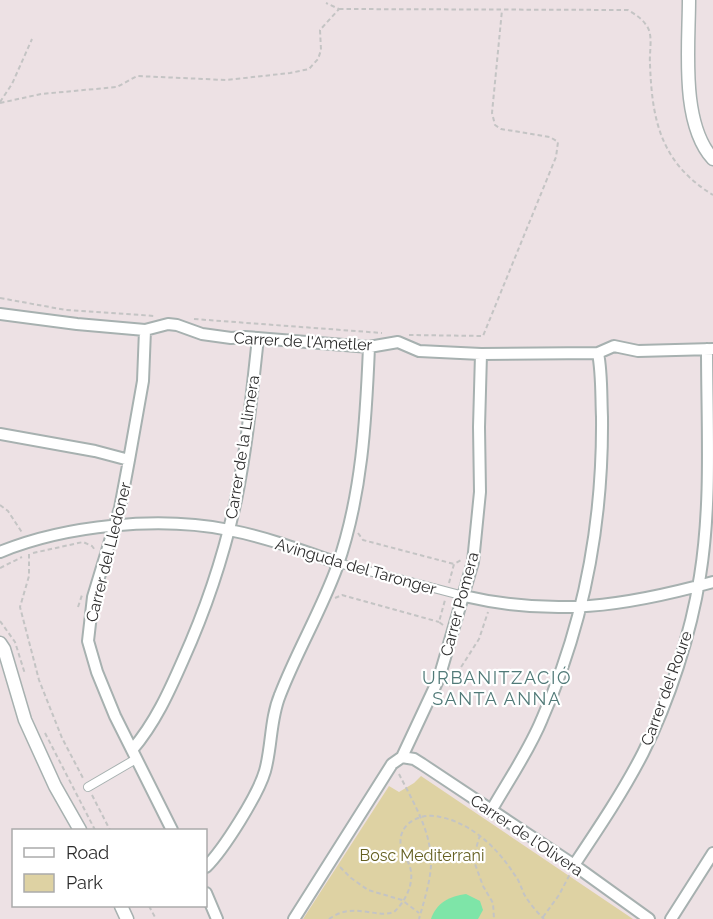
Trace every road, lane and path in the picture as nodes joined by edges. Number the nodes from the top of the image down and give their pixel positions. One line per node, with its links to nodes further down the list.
1 (689, 0): 7 (street)
2 (326, 3): 3 (path)
3 (339, 9): 4 (path); 6 (path)
4 (502, 10): 8 (path); 15 (path)
5 (32, 39): 6 (path)
6 (0, 103)
7 (713, 159)
8 (713, 195)
9 (0, 298): 11 (path)
10 (0, 314): 13 (street, Carrer de l'Ametler)
11 (159, 316)
12 (195, 319): 14 (path)
13 (145, 330): 16 (street, Carrer de l'Ametler); 22 (street, Carrer del Lledoner)
14 (383, 333)
15 (405, 334)
16 (258, 338): 17 (street, Carrer de l'Ametler); 25 (street, Carrer de la Llimera)
17 (369, 347): 20 (street, Carrer de l'Ametler); 32 (street)
18 (710, 349): 19 (street, Carrer de l'Ametler); 36 (street, Carrer del Roure)
19 (598, 353): 20 (street, Carrer de l'Ametler); 42 (street)
20 (481, 354): 39 (street, Carrer Pomera)
21 (0, 434): 22 (street)
22 (129, 460): 24 (street, Carrer del Lledoner)
23 (0, 505): 27 (path)
24 (114, 526): 25 (street, Avinguda del Taronger); 27 (street, Avinguda del Taronger); 51 (street, Carrer del Lledoner)
25 (228, 530): 32 (street, Avinguda del Taronger); 51 (street, Carrer de la Llimera)
26 (356, 531): 33 (path)
27 (25, 536): 29 (street, Avinguda del Taronger); 30 (path)
28 (96, 551): 30 (path)
29 (0, 552)
30 (29, 554): 34 (path); 54 (path)
31 (464, 559): 33 (path)
32 (338, 563): 38 (street, Avinguda del Taronger); 65 (street)
33 (453, 564): 38 (path)
34 (0, 568)
35 (713, 582): 36 (street, Avinguda del Taronger)
36 (698, 586): 42 (street, Avinguda del Taronger); 66 (street, Carrer del Roure)
37 (83, 591): 41 (path)
38 (447, 591): 39 (street, Avinguda del Taronger); 45 (path)
39 (464, 596): 42 (street, Avinguda del Taronger); 52 (street, Carrer Pomera)
40 (333, 600): 45 (path)
41 (78, 607)
42 (581, 607): 56 (street)
43 (488, 612): 49 (path)
44 (0, 621): 48 (path)
45 (439, 622): 46 (path)
46 (446, 630)
47 (0, 644): 58 (street)
48 (25, 675)
49 (445, 692)
50 (43, 729): 55 (path)
51 (134, 755): 54 (street); 61 (street, Carrer del Lledoner)
52 (402, 758): 56 (street, Carrer de l'Olivera); 71 (street, Carrer Pomera)
53 (397, 769): 57 (path)
54 (87, 787): 55 (path); 60 (path)
55 (75, 792): 59 (path)
56 (491, 811): 66 (street, Carrer de l'Olivera)
57 (421, 817): 62 (path); 68 (path); 69 (path)
58 (79, 829)
59 (94, 829)
60 (109, 829)
61 (171, 829)
62 (480, 835): 74 (path); 75 (path)
63 (713, 853): 77 (street)
64 (336, 863): 68 (path)
65 (207, 866)
66 (572, 869): 75 (path); 76 (street, Carrer de l'Olivera)
67 (207, 895): 70 (street)
68 (402, 900): 69 (path); 72 (path)
69 (420, 914): 73 (path)
70 (217, 919)
71 (294, 919)
72 (329, 919)
73 (419, 919)
74 (494, 919)
75 (543, 919)
76 (649, 919)
77 (671, 919)

